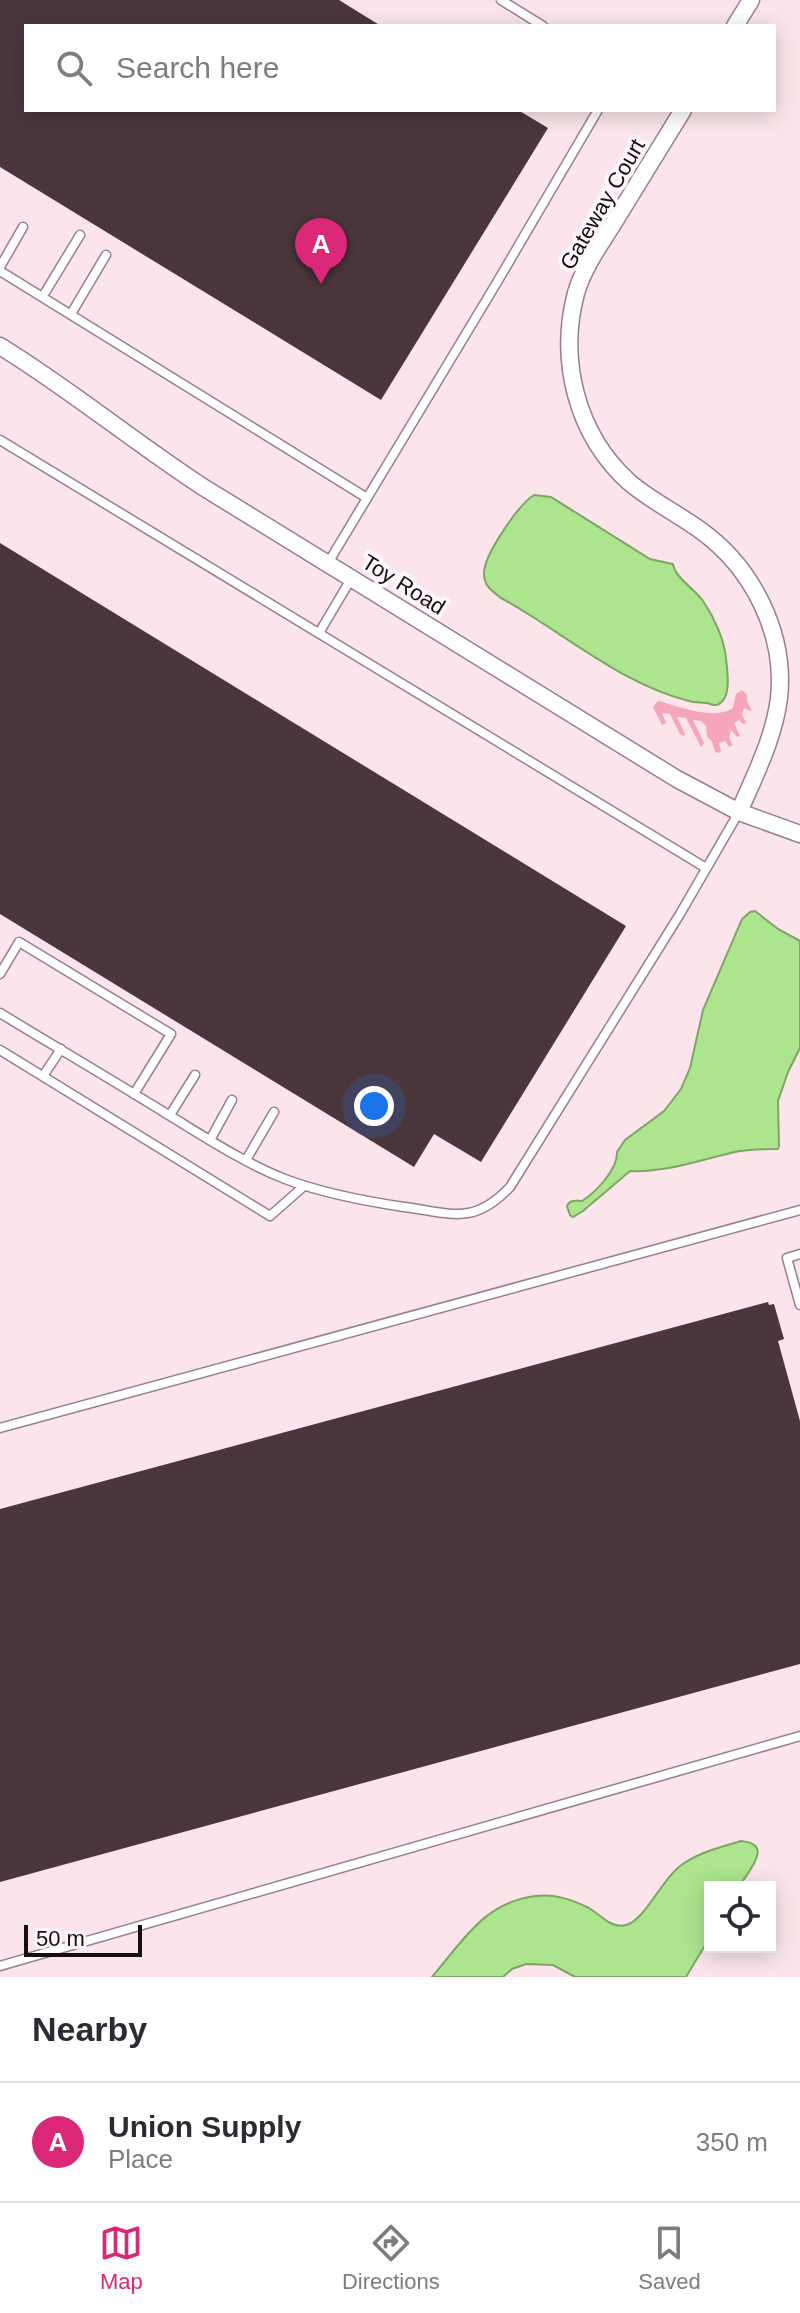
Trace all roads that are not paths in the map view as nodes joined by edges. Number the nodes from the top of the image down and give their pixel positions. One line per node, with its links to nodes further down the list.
1 (501, 0): 3 (lane)
2 (751, 0): 4 (street)
3 (540, 24)
4 (736, 24)
5 (597, 112): 15 (lane)
6 (682, 112): 19 (street, Gateway Court)
7 (23, 227): 10 (lane)
8 (80, 235): 11 (lane)
9 (106, 255): 12 (lane)
10 (0, 269): 11 (lane)
11 (43, 296): 12 (lane)
12 (71, 314): 15 (lane)
13 (0, 346): 16 (street, Toy Road)
14 (0, 440): 18 (lane)
15 (367, 498): 16 (lane)
16 (328, 563): 17 (street, Toy Road)
17 (352, 578): 18 (lane); 19 (street, Toy Road)
18 (319, 633): 21 (lane)
19 (739, 812): 20 (street, Toy Road); 21 (lane)
20 (800, 834)
21 (706, 868): 34 (lane)
22 (0, 974): 28 (lane)
23 (0, 1013): 24 (lane)
24 (61, 1049): 27 (lane); 28 (lane)
25 (0, 1050): 27 (lane)
26 (195, 1075): 31 (lane)
27 (43, 1076): 34 (lane)
28 (134, 1094): 31 (lane)
29 (232, 1100): 32 (lane)
30 (274, 1112): 33 (lane)
31 (170, 1115): 32 (lane)
32 (210, 1140): 33 (lane)
33 (246, 1160): 34 (lane)
34 (304, 1186)
35 (800, 1210): 38 (lane)
36 (800, 1254): 37 (lane)
37 (800, 1305)
38 (0, 1428)
39 (800, 1736): 40 (lane)
40 (0, 1966)

